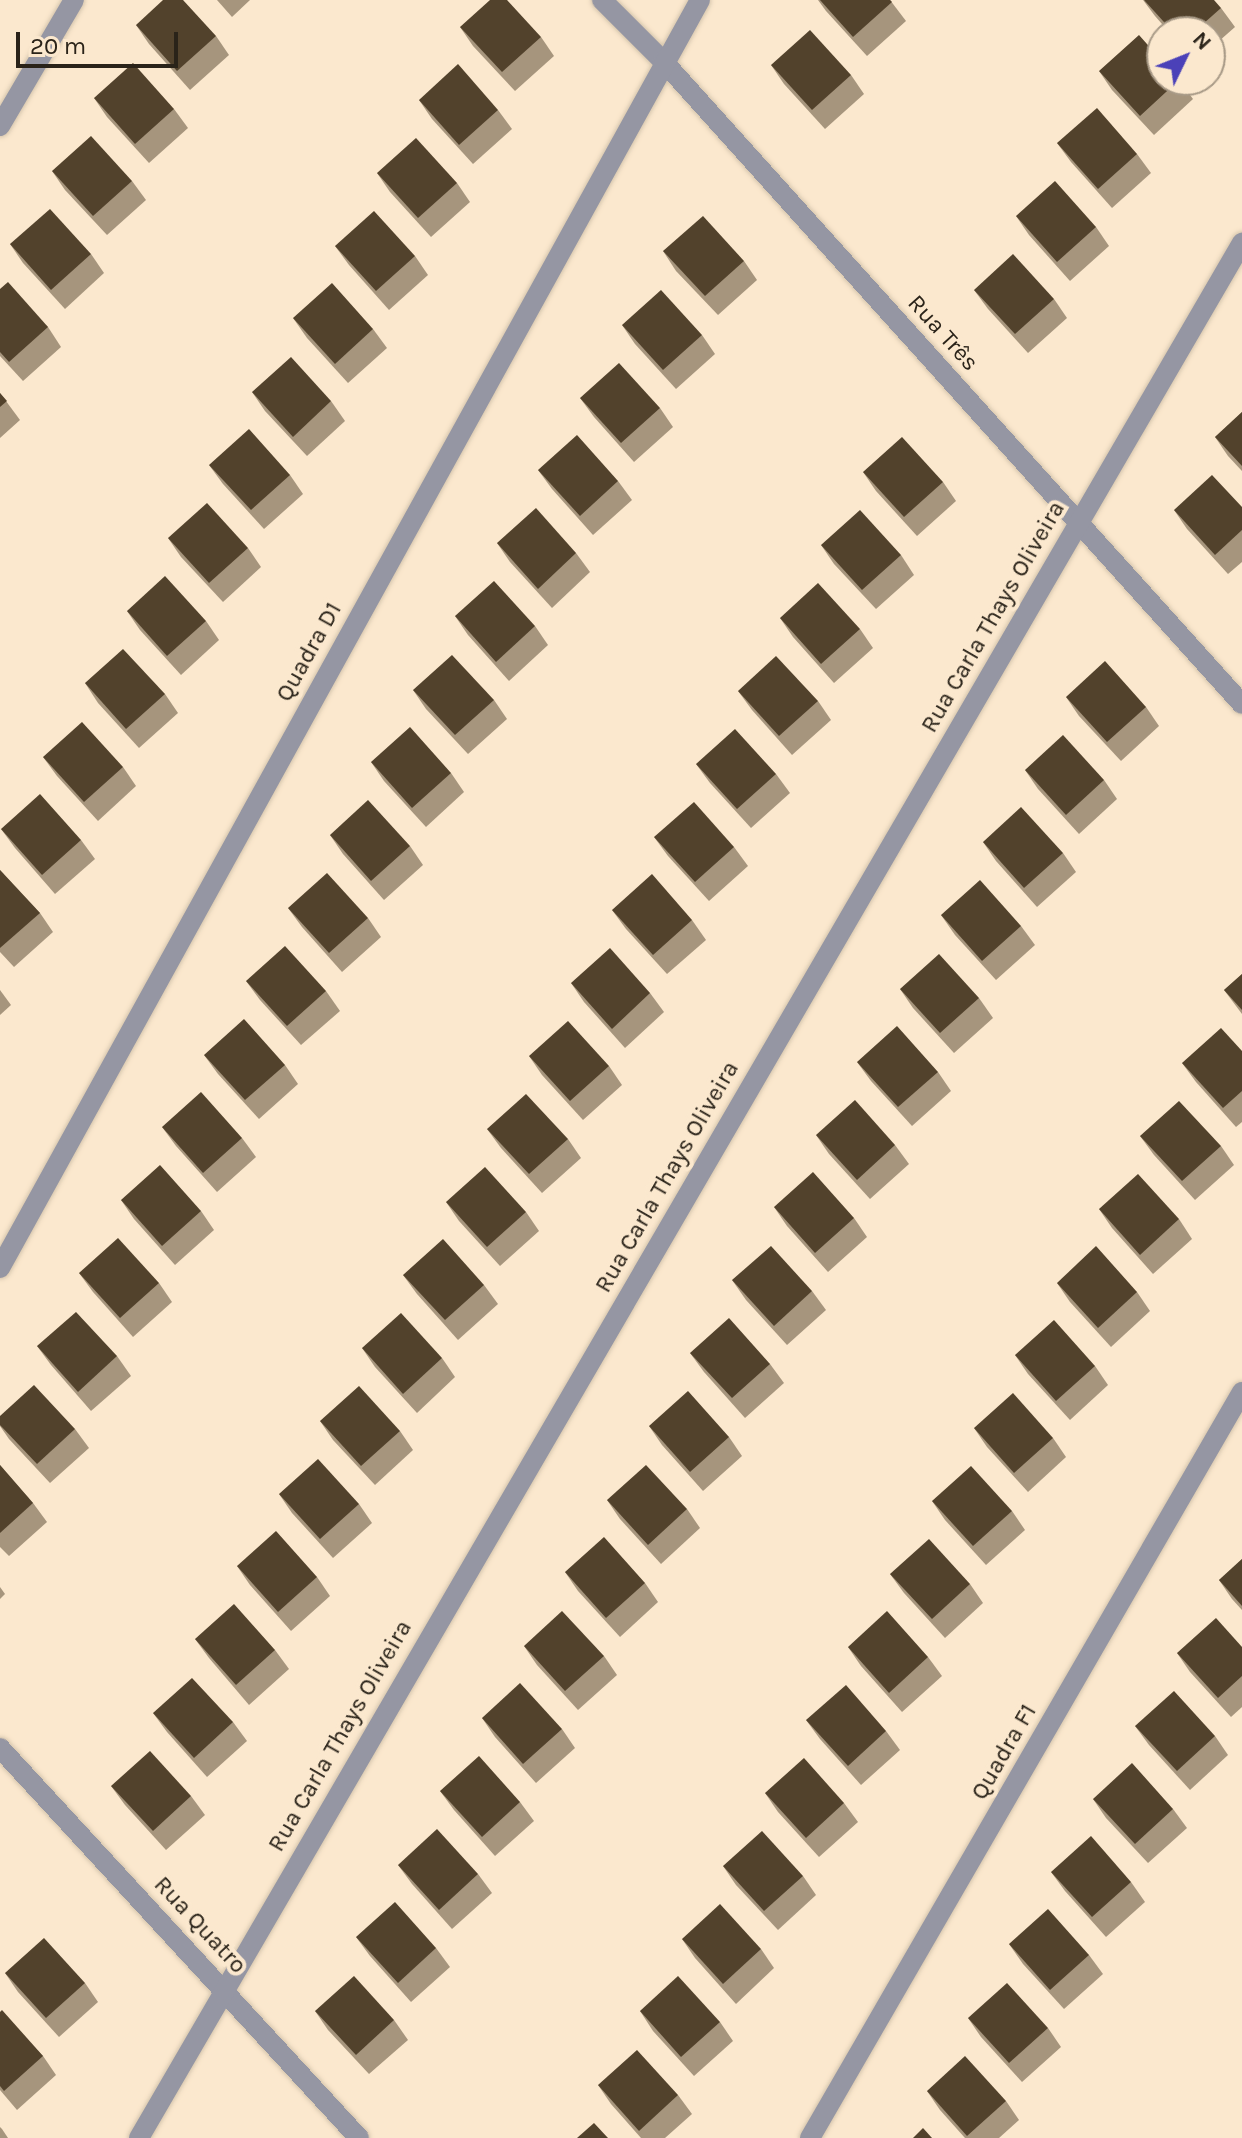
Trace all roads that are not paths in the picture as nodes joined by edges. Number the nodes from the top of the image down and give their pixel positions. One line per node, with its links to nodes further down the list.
1 (74, 0): 5 (street)
2 (602, 0): 4 (street, Rua Três)
3 (700, 0): 4 (street, Quadra D1)
4 (663, 61): 7 (street, Rua Três); 9 (street, Quadra D1)
5 (0, 126)
6 (1242, 243): 7 (street, Rua Carla Thays Oliveira)
7 (1078, 523): 8 (street, Rua Três); 12 (street, Rua Carla Thays Oliveira)
8 (1242, 704)
9 (0, 1268)
10 (1242, 1392): 15 (street, Quadra F1)
11 (0, 1748): 12 (street, Rua Quatro)
12 (223, 1988): 13 (street, Rua Carla Thays Oliveira); 14 (street, Rua Quatro)
13 (139, 2138)
14 (359, 2138)
15 (810, 2138)

